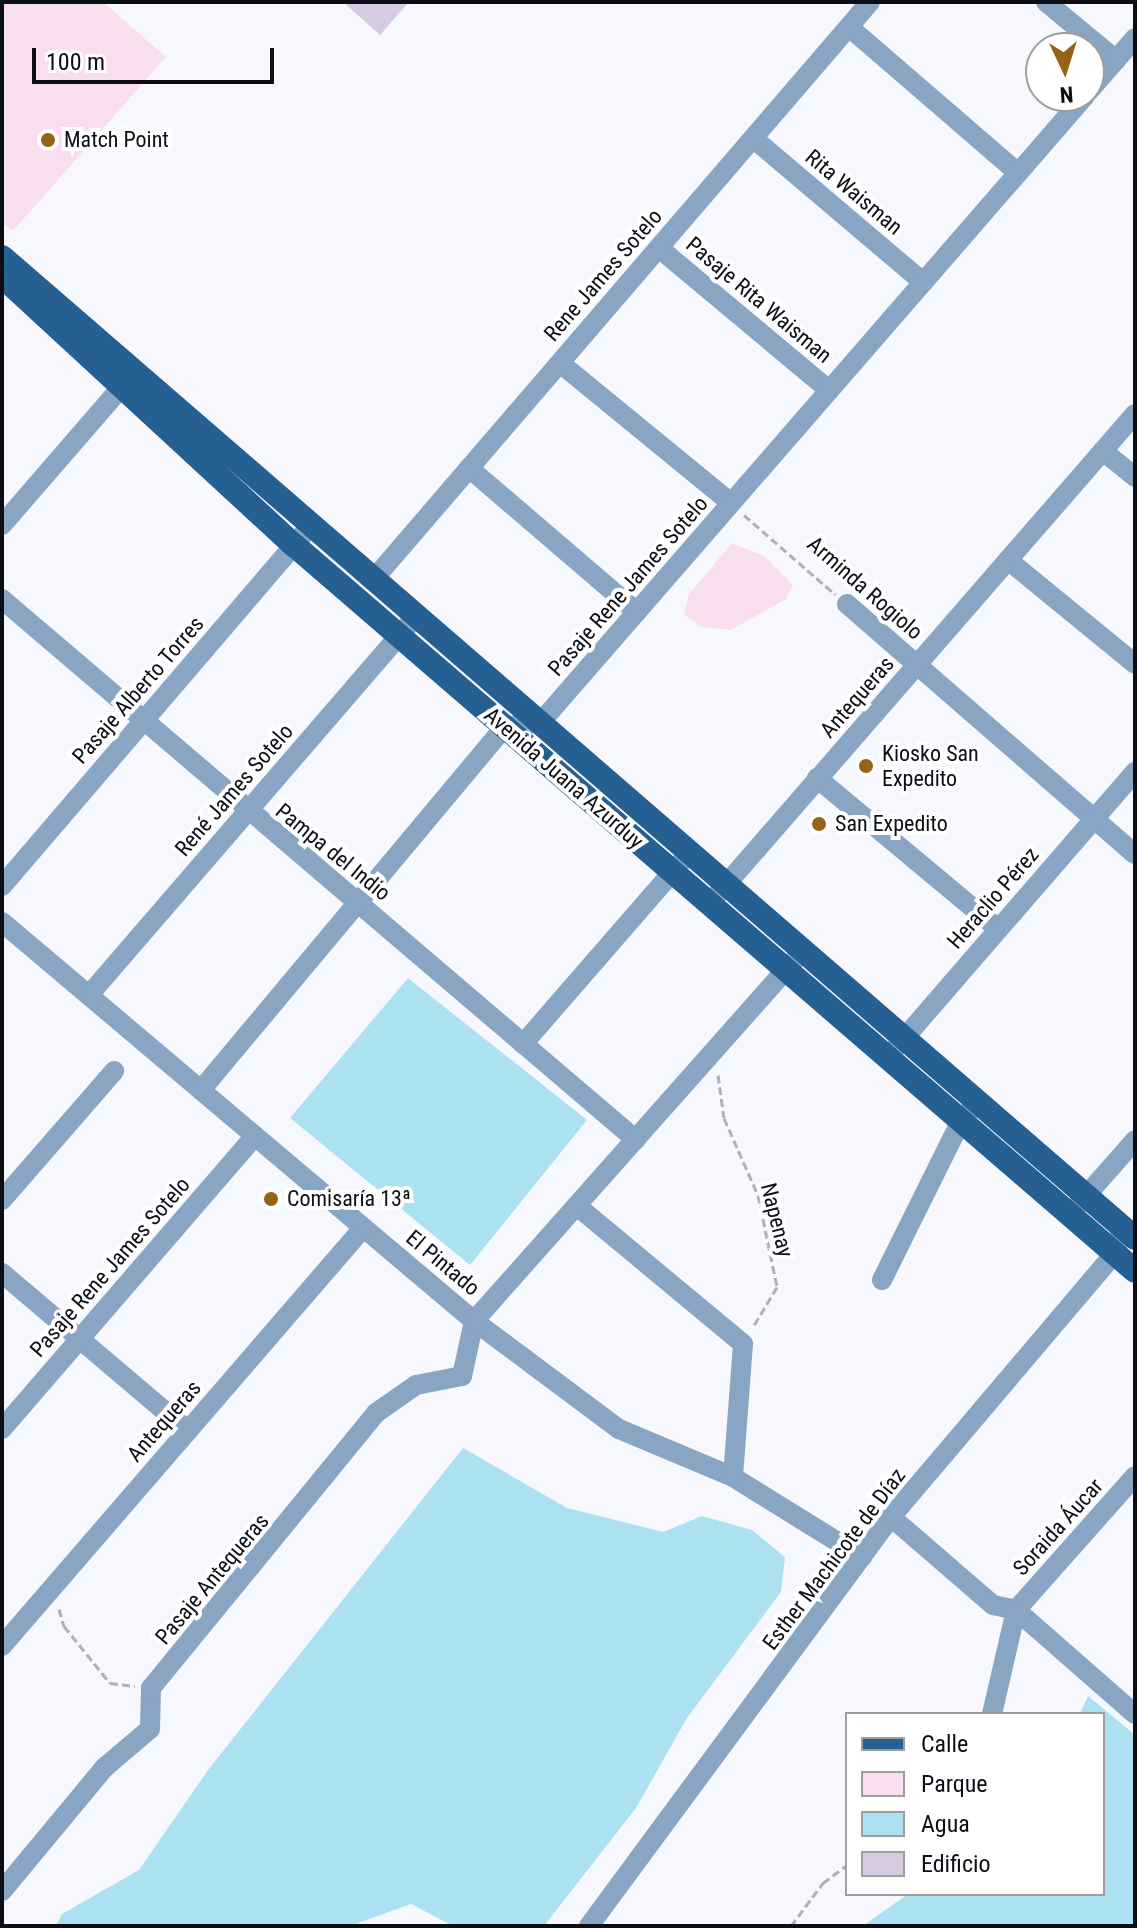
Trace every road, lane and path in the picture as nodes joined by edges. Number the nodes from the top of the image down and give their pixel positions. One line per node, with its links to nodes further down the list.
1 (870, 2): 3 (street, Rene James Sotelo)
2 (1046, 2): 5 (street)
3 (849, 27): 8 (street, Rene James Sotelo); 9 (street)
4 (1135, 38): 5 (street)
5 (1116, 60): 6 (street)
6 (1105, 73)
7 (1071, 112): 9 (street, Pasaje Rene James Sotelo)
8 (753, 138): 10 (street, Rene James Sotelo); 12 (street, Rita Waisman)
9 (1018, 173): 12 (street, Pasaje Rene James Sotelo)
10 (659, 248): 14 (street, Rene James Sotelo); 16 (street, Pasaje Rita Waisman)
11 (2, 257): 13 (main road, Avenida Juana Azurduy)
12 (923, 282): 16 (street, Pasaje Rene James Sotelo)
13 (11, 286): 15 (main road, Avenida Juana Azurduy)
14 (560, 363): 19 (street, Rene James Sotelo); 21 (street)
15 (126, 381): 22 (street); 23 (main road, Avenida Juana Azurduy); 24 (main road, Avenida Juana Azurduy)
16 (829, 390): 21 (street, Pasaje Rene James Sotelo)
17 (1135, 414): 18 (street, Antequeras)
18 (1103, 451): 20 (street); 25 (street, Antequeras)
19 (469, 468): 26 (street, Rene James Sotelo); 29 (street)
20 (1135, 477)
21 (731, 503): 28 (path, Arminda Rogiolo); 29 (street, Pasaje Rene James Sotelo)
22 (2, 525)
23 (311, 525): 24 (street, Pasaje Alberto Torres); 26 (main road, Avenida Juana Azurduy)
24 (294, 545): 31 (main road, Avenida Juana Azurduy); 35 (street, Pasaje Alberto Torres)
25 (1008, 560): 32 (street); 33 (street, Antequeras)
26 (373, 580): 30 (main road, Avenida Juana Azurduy)
27 (2, 599): 35 (street, Pampa del Indio)
28 (847, 604): 33 (street, Arminda Rogiolo)
29 (637, 612): 34 (street, Pasaje Rene James Sotelo)
30 (416, 615): 31 (street, René James Sotelo); 34 (main road, Avenida Juana Azurduy)
31 (399, 635): 36 (main road, Avenida Juana Azurduy); 39 (street, René James Sotelo)
32 (1135, 664)
33 (917, 665): 38 (street, Antequeras); 40 (street, Arminda Rogiolo)
34 (541, 722): 36 (street); 42 (main road, Avenida Juana Azurduy)
35 (141, 723): 39 (street, Pampa del Indio); 44 (street, Pasaje Alberto Torres)
36 (505, 727): 42 (main road, Avenida Juana Azurduy); 45 (street)
37 (1135, 772): 40 (street, Heraclio Pérez)
38 (817, 778): 43 (street, Antequeras); 48 (street)
39 (247, 812): 45 (street, Pampa del Indio); 51 (street, René James Sotelo)
40 (1094, 819): 41 (street, Arminda Rogiolo); 48 (street, Heraclio Pérez)
41 (1135, 854)
42 (681, 862): 43 (main road, Avenida Juana Azurduy); 46 (main road, Avenida Juana Azurduy); 53 (street)
43 (726, 884): 46 (street, Antequeras); 49 (main road, Avenida Juana Azurduy)
44 (2, 886)
45 (356, 901): 53 (street, Pampa del Indio); 57 (street)
46 (710, 903): 50 (main road, Avenida Juana Azurduy)
47 (2, 922): 51 (street, El Pintado)
48 (998, 929): 52 (street, Heraclio Pérez)
49 (803, 949): 50 (street); 52 (main road, Avenida Juana Azurduy)
50 (787, 971): 54 (street); 55 (main road, Avenida Juana Azurduy)
51 (89, 995): 57 (street, El Pintado)
52 (906, 1035): 55 (street, Heraclio Pérez); 58 (main road, Avenida Juana Azurduy)
53 (523, 1044): 60 (street, Pampa del Indio)
54 (715, 1052): 60 (street); 73 (path, Napenay)
55 (888, 1056): 58 (main road, Avenida Juana Azurduy)
56 (114, 1071): 62 (street)
57 (201, 1090): 59 (street, El Pintado)
58 (969, 1111): 63 (main road, Avenida Juana Azurduy); 70 (street)
59 (255, 1136): 65 (street, El Pintado); 72 (street, Pasaje Rene James Sotelo)
60 (636, 1140): 64 (street)
61 (1135, 1140): 63 (street)
62 (2, 1200)
63 (1078, 1204): 66 (main road, Avenida Juana Azurduy); 67 (main road, Avenida Juana Azurduy)
64 (577, 1206): 71 (street); 73 (street)
65 (363, 1228): 71 (street, El Pintado); 75 (street, Antequeras)
66 (1129, 1233): 67 (street, Esther Machicote de Díaz)
67 (1114, 1254): 68 (main road, Avenida Juana Azurduy); 78 (street, Esther Machicote de Díaz)
68 (1135, 1271)
69 (2, 1273): 72 (street)
70 (882, 1280)
71 (474, 1321): 77 (street, El Pintado); 83 (street, Pasaje Antequeras)
72 (79, 1339): 74 (street, Pasaje Rene James Sotelo); 75 (street)
73 (743, 1344): 77 (street)
74 (2, 1429)
75 (188, 1431): 80 (street, Antequeras)
76 (1135, 1476): 81 (street, Soraida Áucar)
77 (733, 1477): 79 (street, El Pintado)
78 (891, 1517): 79 (street, Esther Machicote de Díaz); 81 (street)
79 (862, 1557): 88 (street, Esther Machicote de Díaz)
80 (52, 1588): 82 (street, Antequeras); 83 (path)
81 (1016, 1610): 84 (street); 85 (street)
82 (4, 1640)
83 (151, 1688): 87 (street)
84 (1133, 1710)
85 (992, 1712)
86 (845, 1866): 89 (path)
87 (2, 1891)
88 (589, 1926)
89 (791, 1926)

